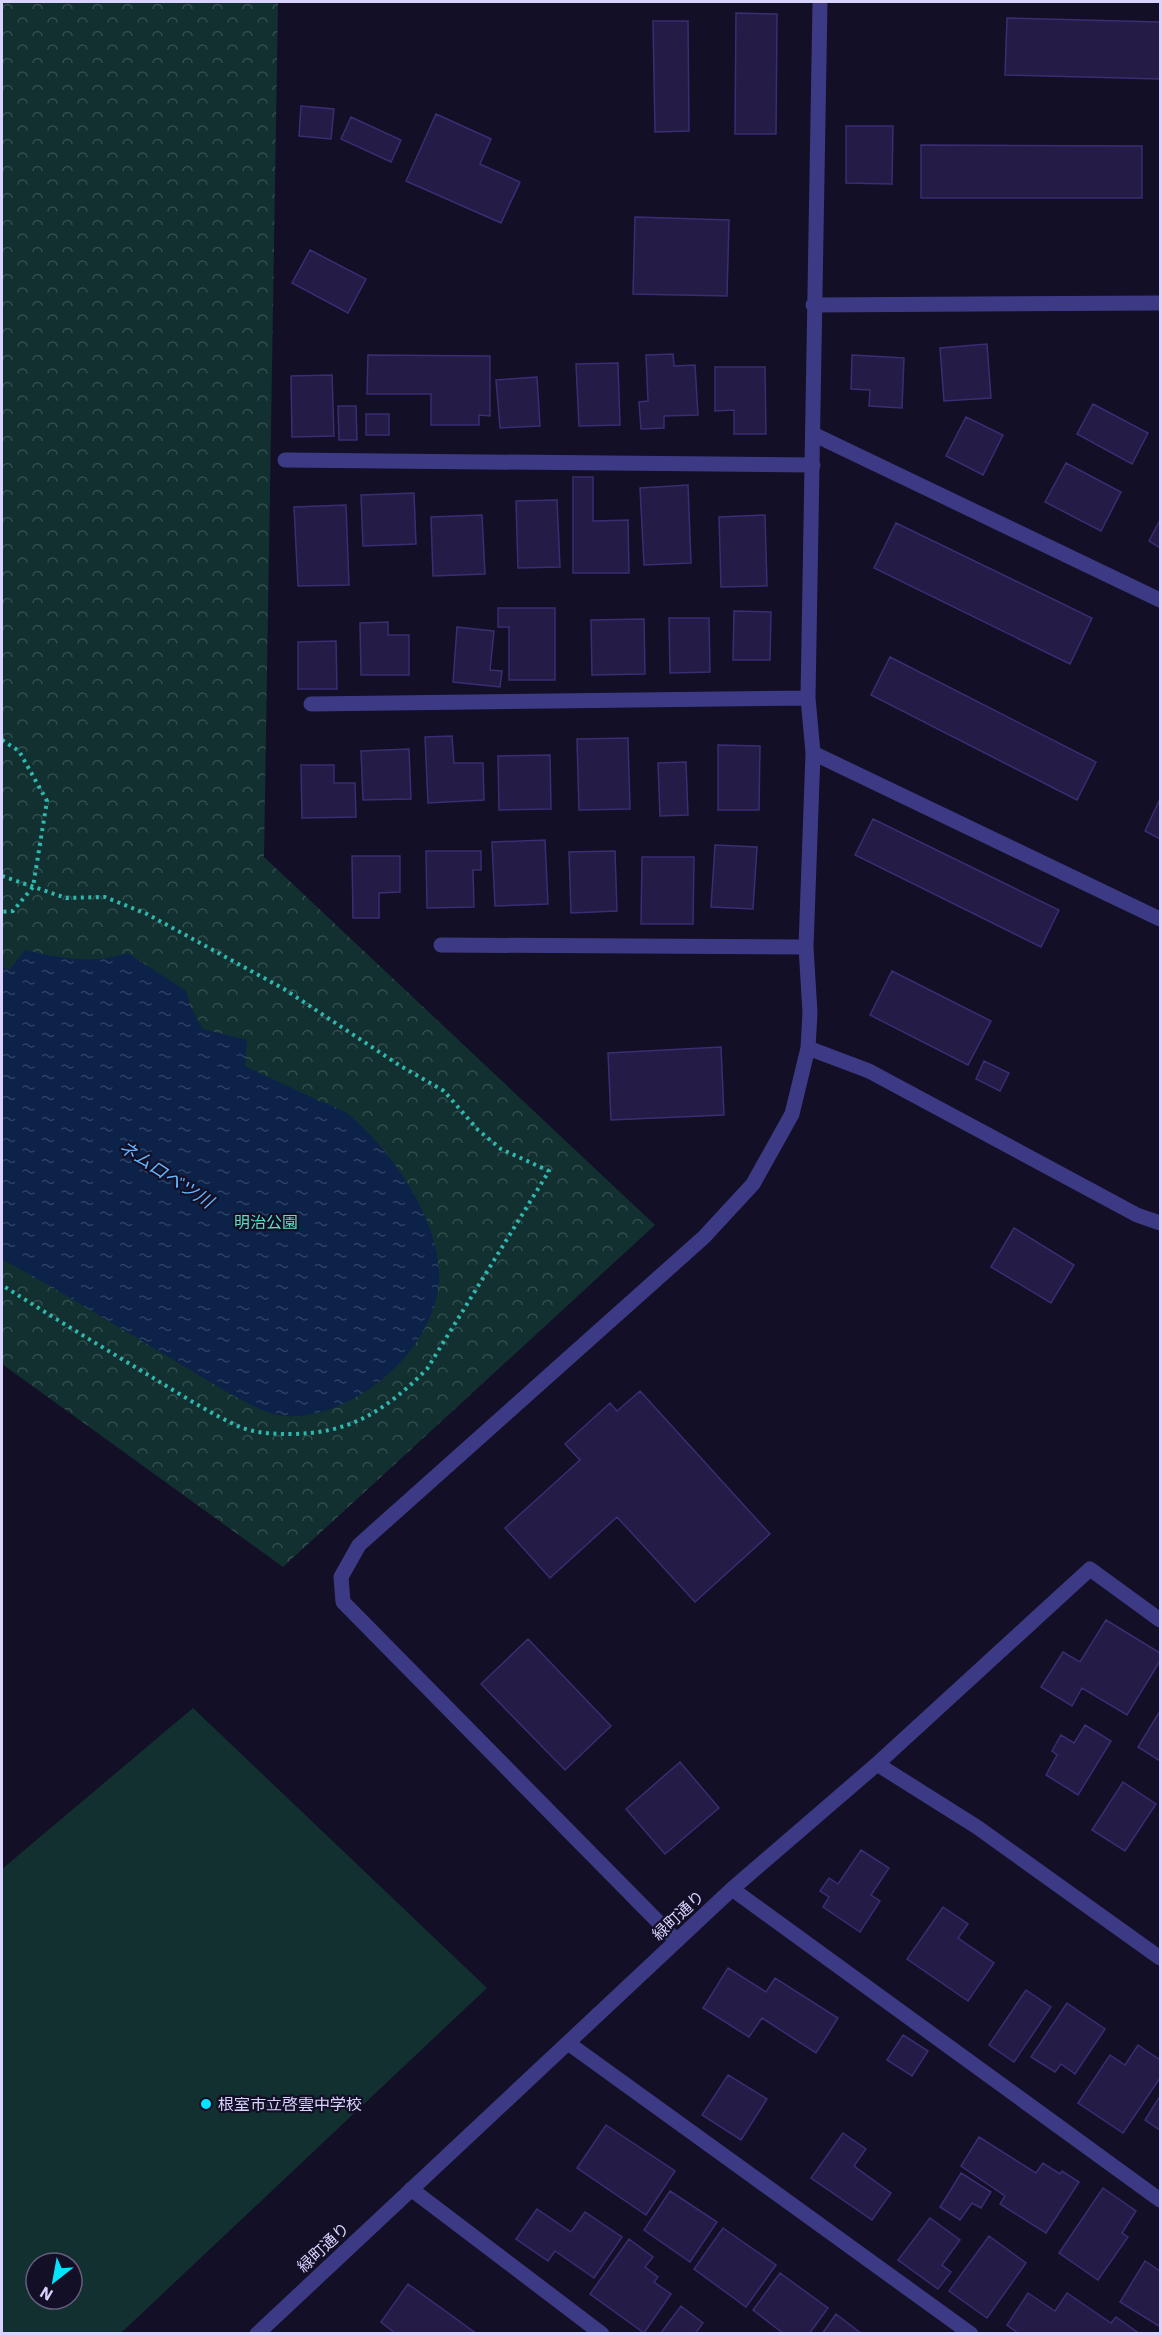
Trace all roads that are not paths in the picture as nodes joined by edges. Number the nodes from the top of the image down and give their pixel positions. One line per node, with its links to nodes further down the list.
1 (819, 2): 3 (street)
2 (1161, 303): 3 (street)
3 (813, 305): 4 (street)
4 (813, 435): 6 (street); 7 (street)
5 (285, 460): 6 (street)
6 (813, 465): 8 (street)
7 (1161, 600)
8 (808, 698): 9 (street); 10 (street)
9 (311, 704)
10 (813, 753): 11 (street); 13 (street)
11 (1161, 919)
12 (441, 945): 13 (street)
13 (806, 947): 14 (street)
14 (808, 1048): 15 (street); 19 (street)
15 (1161, 1222)
16 (1161, 1620): 17 (street, 緑町通り)
17 (877, 1764): 18 (street, 緑町通り); 20 (street)
18 (732, 1889): 19 (street, 緑町通り); 23 (street)
19 (677, 1941): 21 (street, 緑町通り)
20 (1161, 1958)
21 (568, 2043): 22 (street, 緑町通り); 26 (street)
22 (411, 2189): 24 (street, 緑町通り); 25 (street)
23 (1161, 2200)
24 (257, 2334)
25 (602, 2334)
26 (971, 2334)

